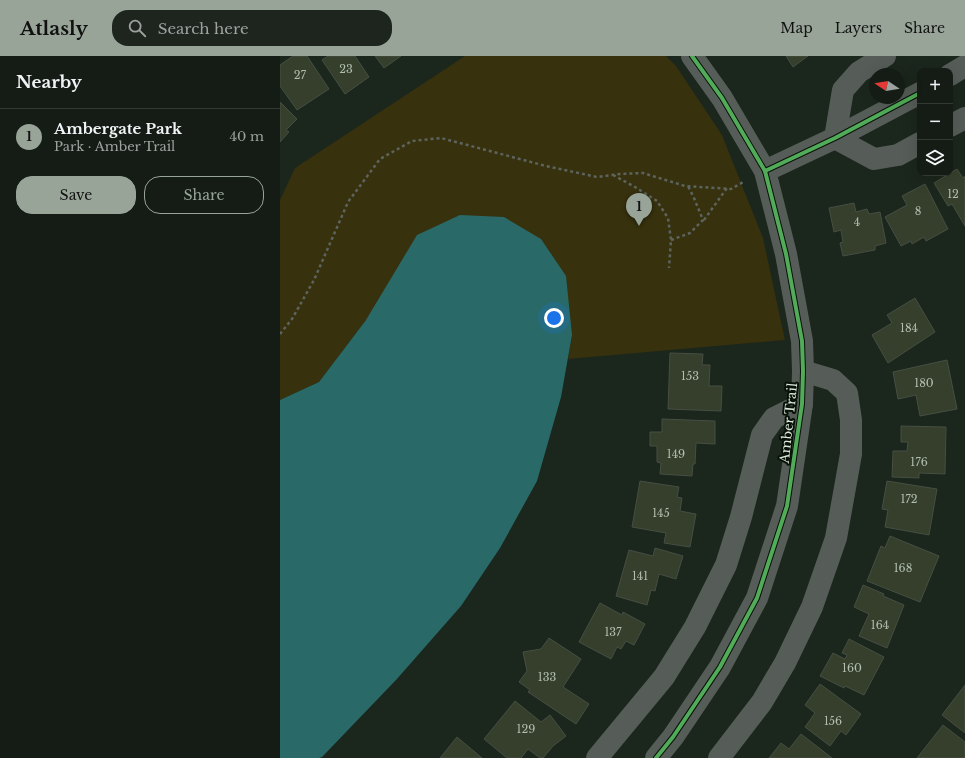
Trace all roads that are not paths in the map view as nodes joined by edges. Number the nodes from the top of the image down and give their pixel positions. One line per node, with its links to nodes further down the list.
1 (692, 56): 10 (street, Amber Trail)
2 (885, 56): 8 (street)
3 (965, 66): 4 (street)
4 (953, 73)
5 (917, 95): 8 (street)
6 (965, 118): 7 (street)
7 (953, 124)
8 (835, 138): 9 (street); 10 (street)
9 (917, 145)
10 (765, 171): 11 (street, Amber Trail)
11 (803, 371): 12 (street, Amber Trail); 15 (street, Amber Trail)
12 (802, 404): 13 (street); 14 (street, Amber Trail)
13 (597, 758)
14 (656, 758)
15 (719, 758)

